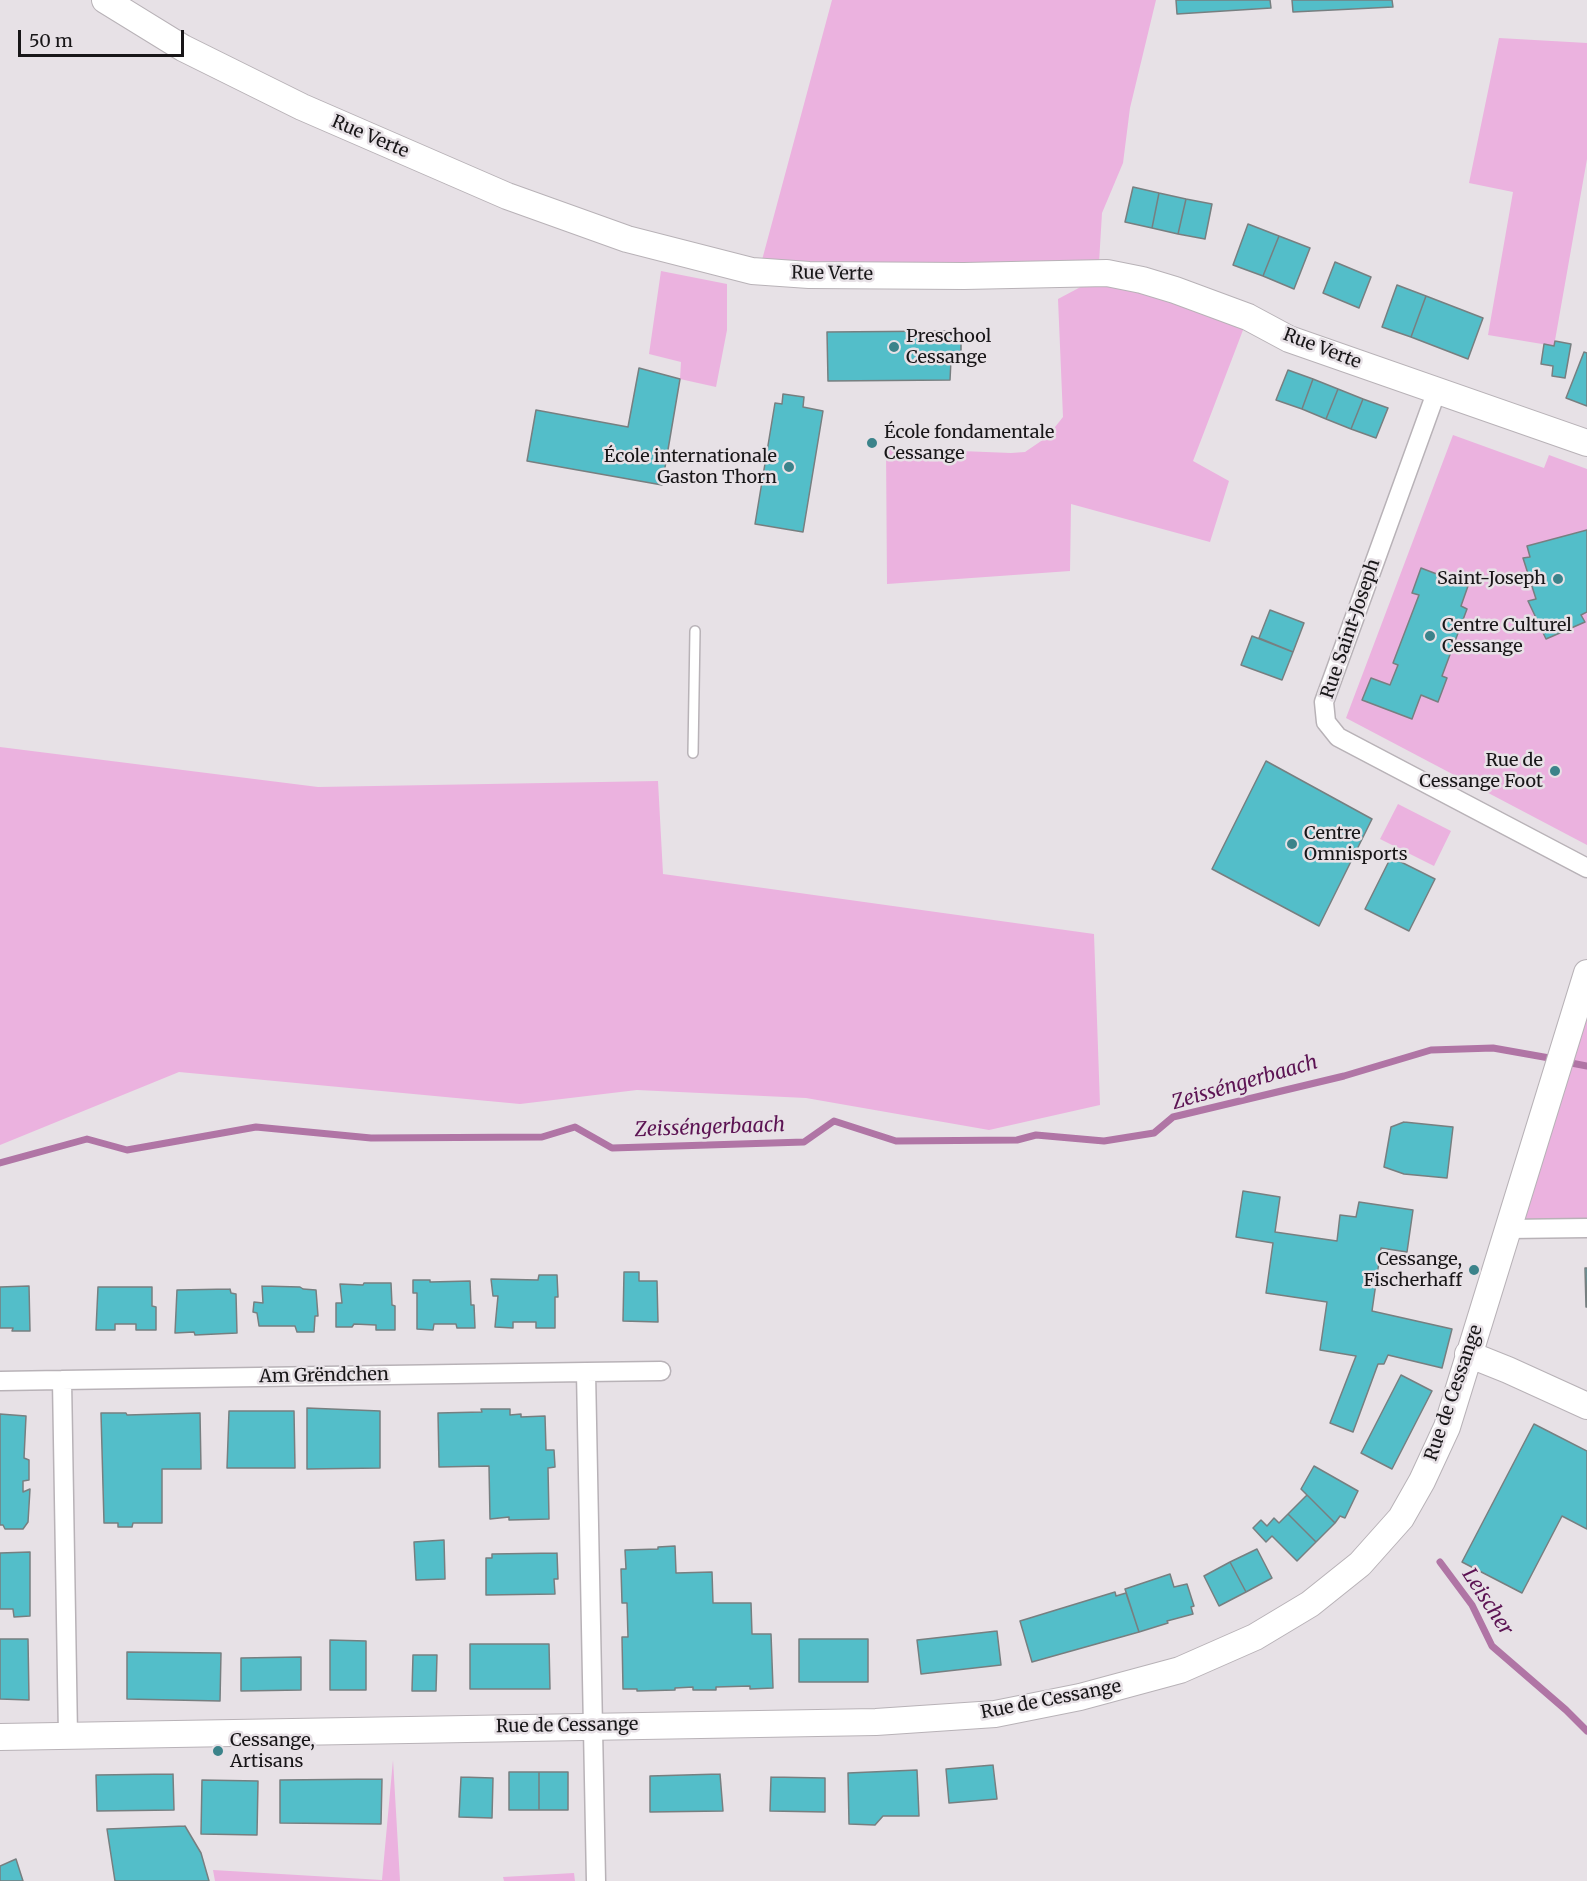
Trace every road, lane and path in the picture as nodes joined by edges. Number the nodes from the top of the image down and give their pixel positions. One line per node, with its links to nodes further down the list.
1 (105, 0): 2 (main road, Rue Verte)
2 (1437, 390): 3 (main road, Rue Verte); 6 (street, Rue Saint-Joseph)
3 (1587, 443)
4 (695, 631): 5 (lane)
5 (693, 753)
6 (1587, 868)
7 (1587, 973): 9 (main road, Rue de Cessange)
8 (1587, 1228): 9 (street)
9 (1508, 1229): 10 (main road, Rue de Cessange)
10 (1468, 1354): 15 (main road); 16 (main road, Rue de Cessange)
11 (661, 1371): 12 (street, Am Grëndchen)
12 (586, 1372): 13 (street, Am Grëndchen); 16 (street)
13 (62, 1380): 14 (street, Am Grëndchen); 17 (street)
14 (0, 1381)
15 (1587, 1406)
16 (593, 1726): 17 (main road, Rue de Cessange); 19 (street)
17 (68, 1736): 18 (main road, Rue de Cessange)
18 (0, 1737)
19 (596, 1881)

